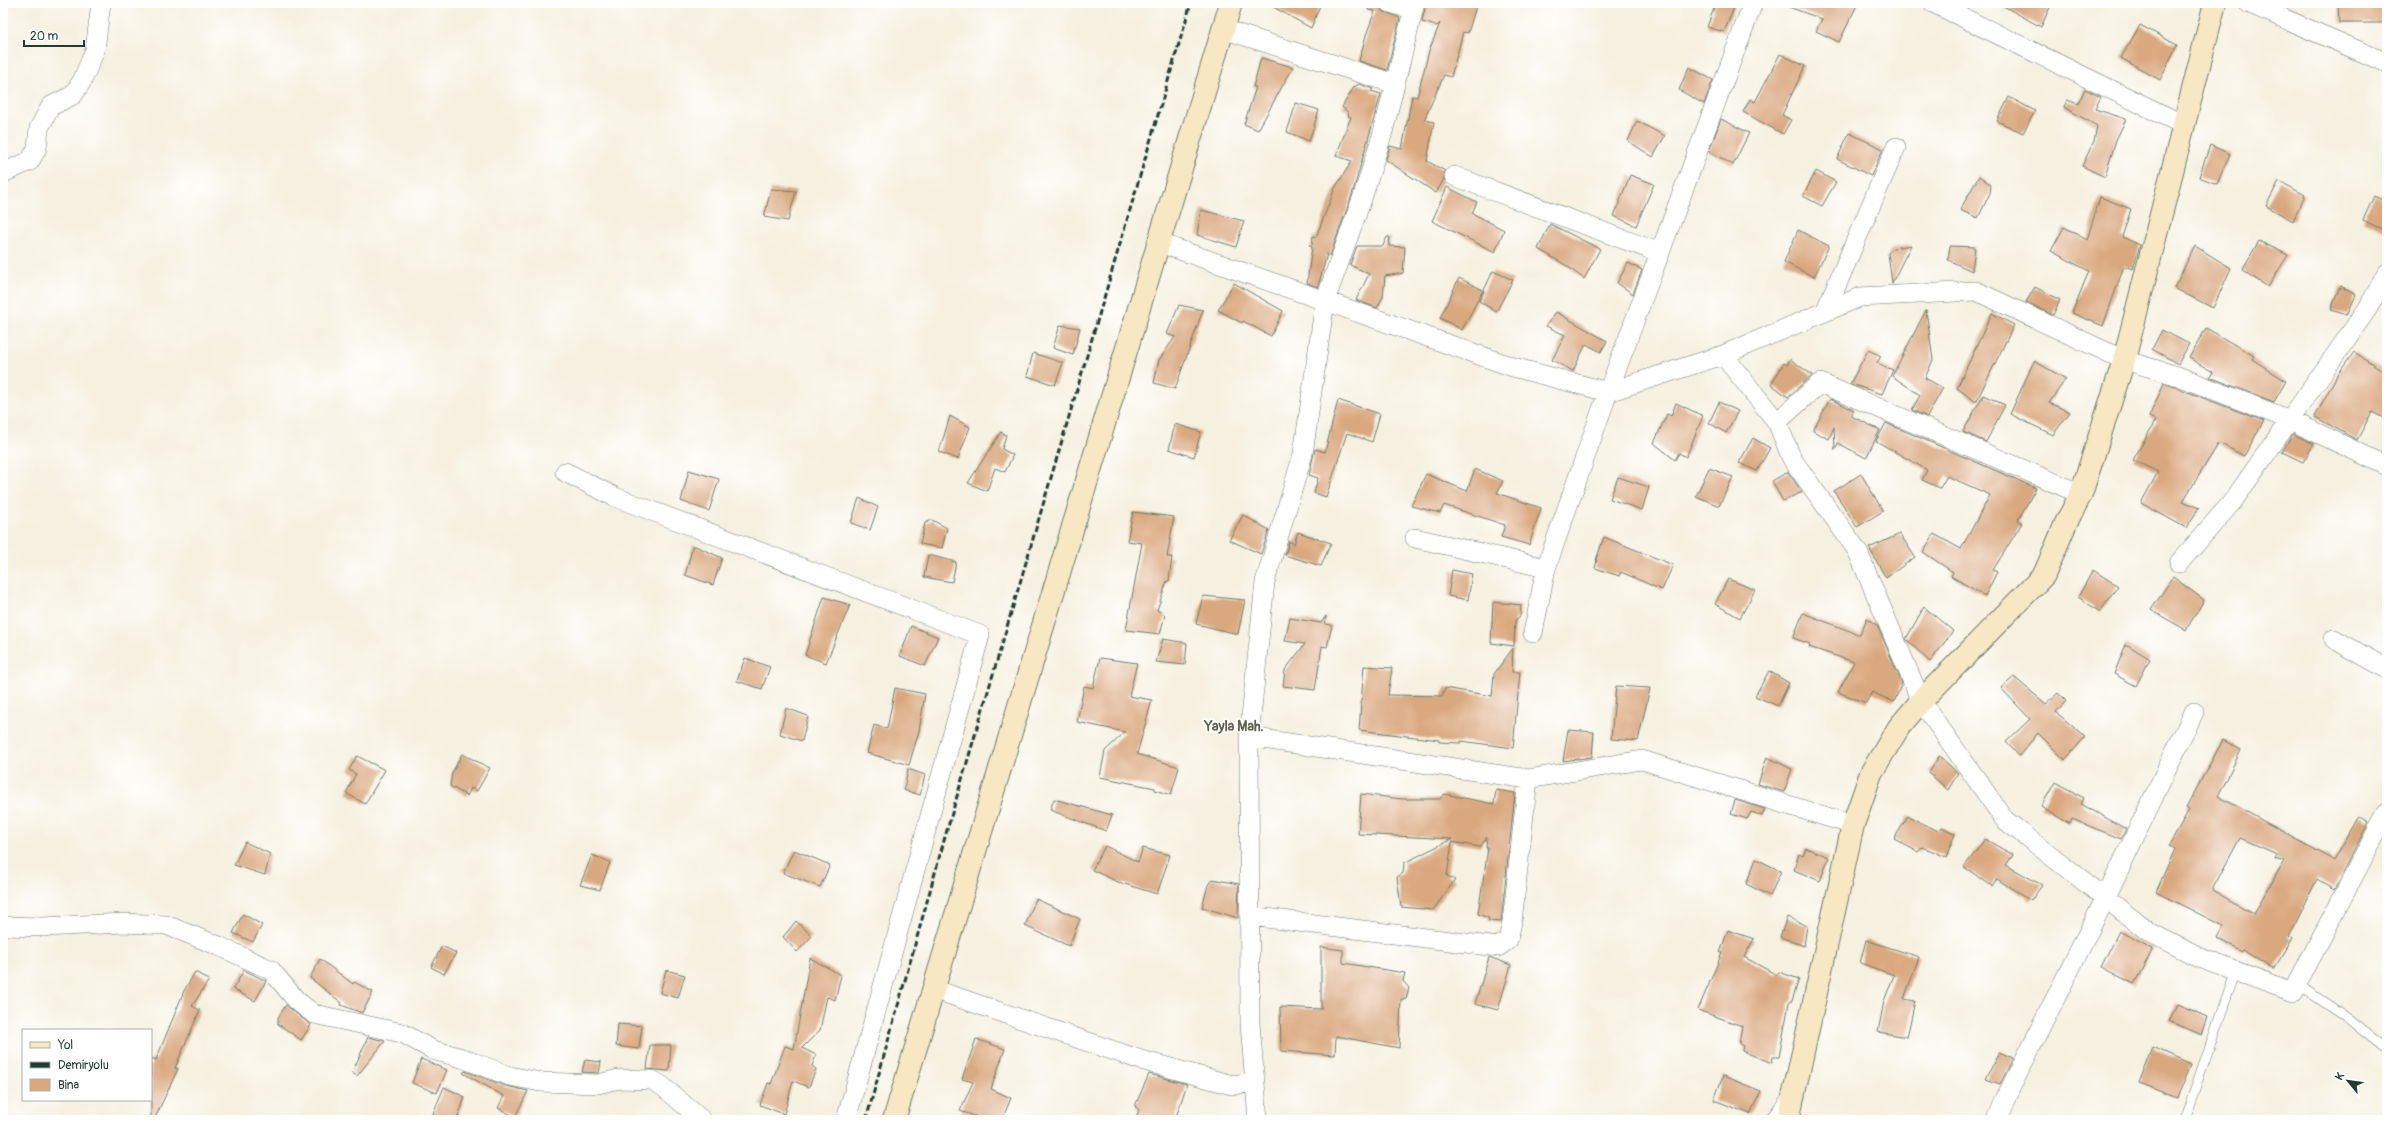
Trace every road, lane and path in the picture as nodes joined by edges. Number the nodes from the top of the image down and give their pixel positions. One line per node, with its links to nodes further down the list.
1 (101, 3): 14 (street)
2 (1231, 3): 9 (main road)
3 (1390, 3): 8 (street)
4 (1753, 3): 17 (street)
5 (1933, 3): 12 (street)
6 (2215, 3): 12 (main road)
7 (2248, 3): 10 (street)
8 (1414, 7): 11 (street)
9 (1223, 29): 11 (street); 16 (main road)
10 (2387, 63)
11 (1395, 84): 19 (street)
12 (2184, 125): 22 (main road)
13 (1896, 147): 20 (street)
14 (3, 173)
15 (1454, 176): 17 (street)
16 (1158, 242): 19 (street); 46 (main road)
17 (1660, 253): 23 (street)
18 (2385, 282): 24 (street)
19 (1325, 301): 23 (street); 37 (street)
20 (1825, 312): 21 (street); 22 (street)
21 (1723, 355): 23 (street); 25 (street)
22 (2124, 360): 24 (street); 28 (main road)
23 (1608, 392): 31 (street)
24 (2290, 420): 26 (street); 30 (street)
25 (1777, 422): 28 (street); 35 (street)
26 (2387, 466)
27 (565, 472): 51 (street)
28 (2081, 494): 35 (main road)
29 (1415, 538): 31 (street)
30 (2179, 563)
31 (1546, 568): 32 (street)
32 (1533, 633)
33 (2334, 639): 34 (street)
34 (2387, 669)
35 (1921, 702): 40 (main road); 41 (street)
36 (2194, 712): 41 (street)
37 (1249, 737): 38 (street); 42 (street)
38 (1528, 779): 40 (street); 42 (street)
39 (2387, 812): 45 (street)
40 (1853, 825): 49 (main road)
41 (2106, 897): 44 (street); 56 (street)
42 (1250, 916): 48 (street)
43 (3, 926): 50 (street)
44 (2236, 971): 45 (street); 57 (lane)
45 (2297, 984): 47 (lane)
46 (933, 989): 48 (street); 52 (main road)
47 (2387, 1050)
48 (1255, 1082): 53 (street)
49 (1793, 1097): 54 (street); 55 (main road)
50 (702, 1120)
51 (846, 1120)
52 (894, 1120)
53 (1258, 1120)
54 (1775, 1120)
55 (1788, 1120)
56 (1997, 1120)
57 (2184, 1120)

